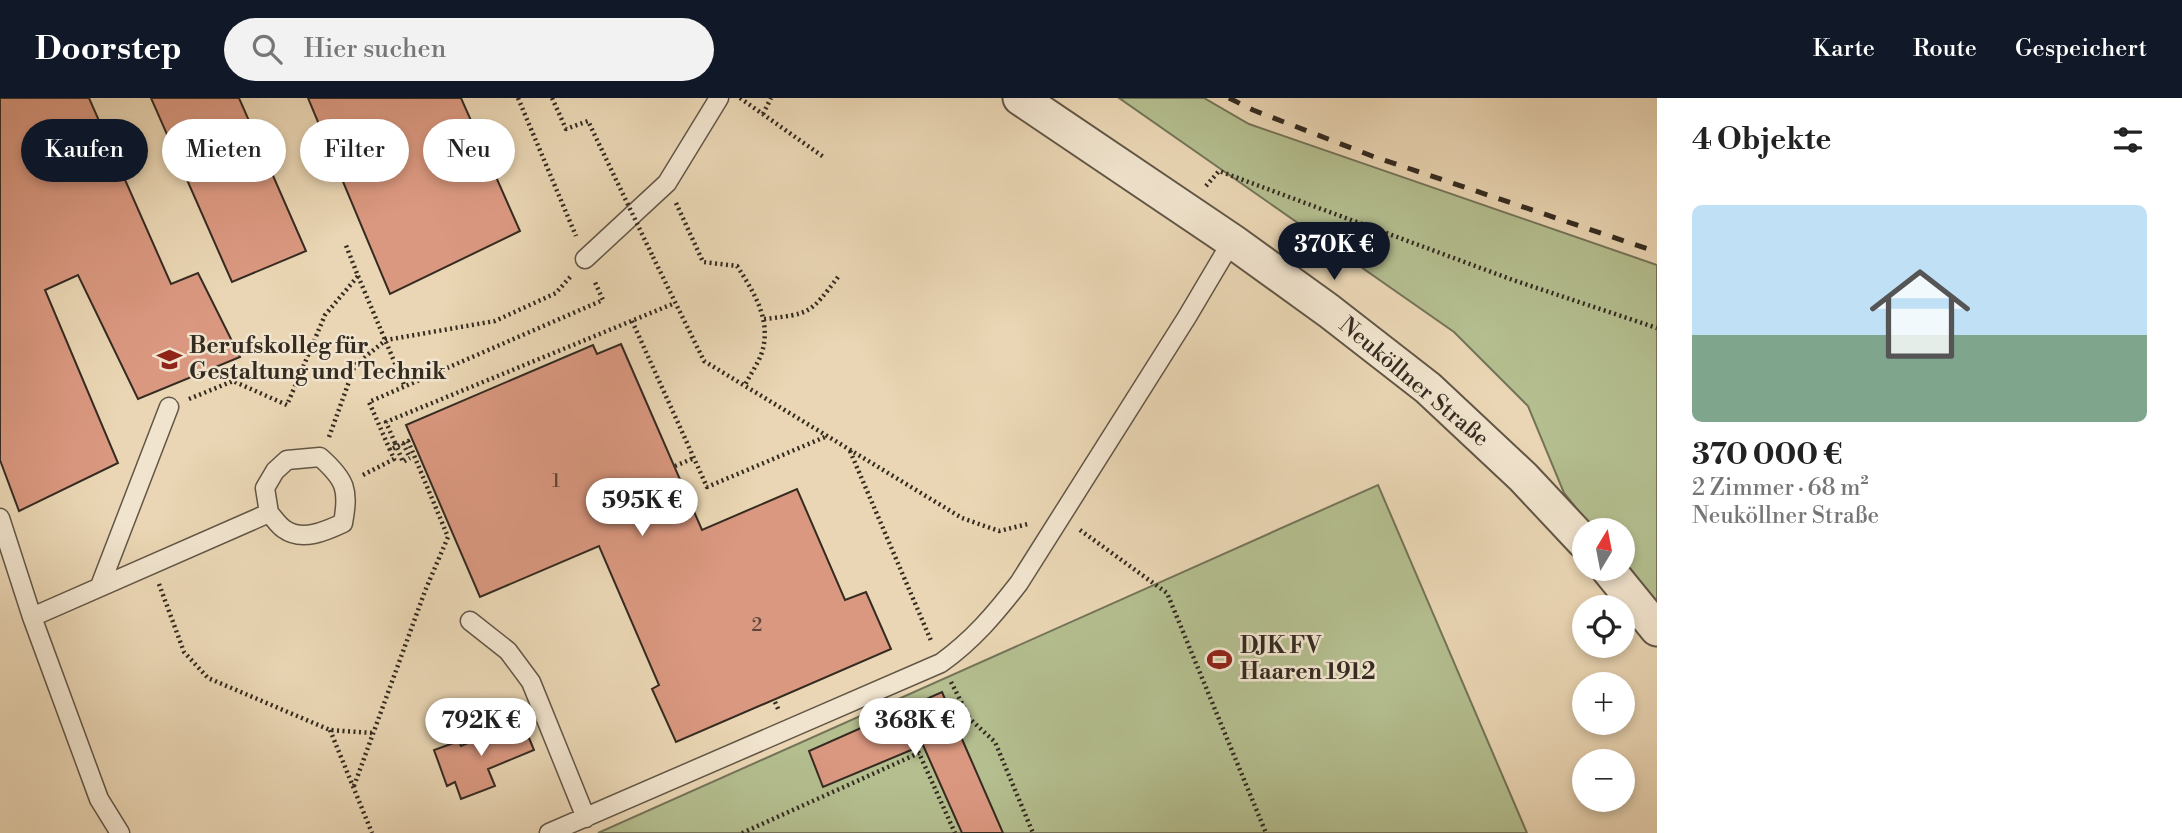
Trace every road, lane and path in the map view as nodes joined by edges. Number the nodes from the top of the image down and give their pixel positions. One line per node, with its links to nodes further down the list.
1 (518, 98): 13 (path)
2 (552, 98): 16 (path, bridge)
3 (719, 98): 9 (lane)
4 (739, 98): 7 (path)
5 (771, 98): 7 (path)
6 (1020, 98): 10 (street, Neuköllner Straße)
7 (763, 114): 8 (path)
8 (825, 158)
9 (667, 183): 13 (lane); 17 (path)
10 (1185, 210): 11 (street, Neuköllner Straße); 19 (path)
11 (1232, 242): 33 (lane); 35 (street, Neuköllner Straße)
12 (345, 243): 14 (path)
13 (585, 259): 20 (path); 22 (path)
14 (358, 275): 20 (path); 23 (path)
15 (838, 277): 17 (path)
16 (675, 303): 18 (path); 21 (path)
17 (764, 319): 21 (path)
18 (632, 321): 25 (path, bridge); 29 (path)
19 (1657, 328)
20 (386, 340): 22 (path); 28 (path)
21 (745, 385): 24 (path)
22 (405, 387): 26 (path)
23 (169, 407): 38 (lane)
24 (826, 436): 27 (path); 29 (path)
25 (403, 443): 26 (path); 44 (path)
26 (390, 450): 31 (path)
27 (850, 450): 33 (path); 42 (path)
28 (320, 457): 31 (lane); 32 (lane)
29 (694, 458): 30 (path)
30 (675, 466)
31 (345, 485): 32 (lane)
32 (269, 513): 36 (lane)
33 (1059, 517): 42 (lane); 53 (path)
34 (0, 518): 39 (lane)
35 (1572, 529)
36 (152, 565): 38 (lane); 43 (path)
37 (1618, 581): 41 (street)
38 (100, 586): 39 (lane)
39 (32, 617): 47 (lane)
40 (470, 621): 46 (lane)
41 (1657, 629)
42 (941, 663): 46 (lane); 52 (path)
43 (330, 730): 44 (path); 45 (path)
44 (372, 733): 45 (path)
45 (354, 786): 48 (path)
46 (586, 818): 49 (lane)
47 (120, 833)
48 (372, 833)
49 (549, 833)
50 (742, 833): 51 (path)
51 (955, 833)
52 (1033, 833)
53 (1266, 833)

